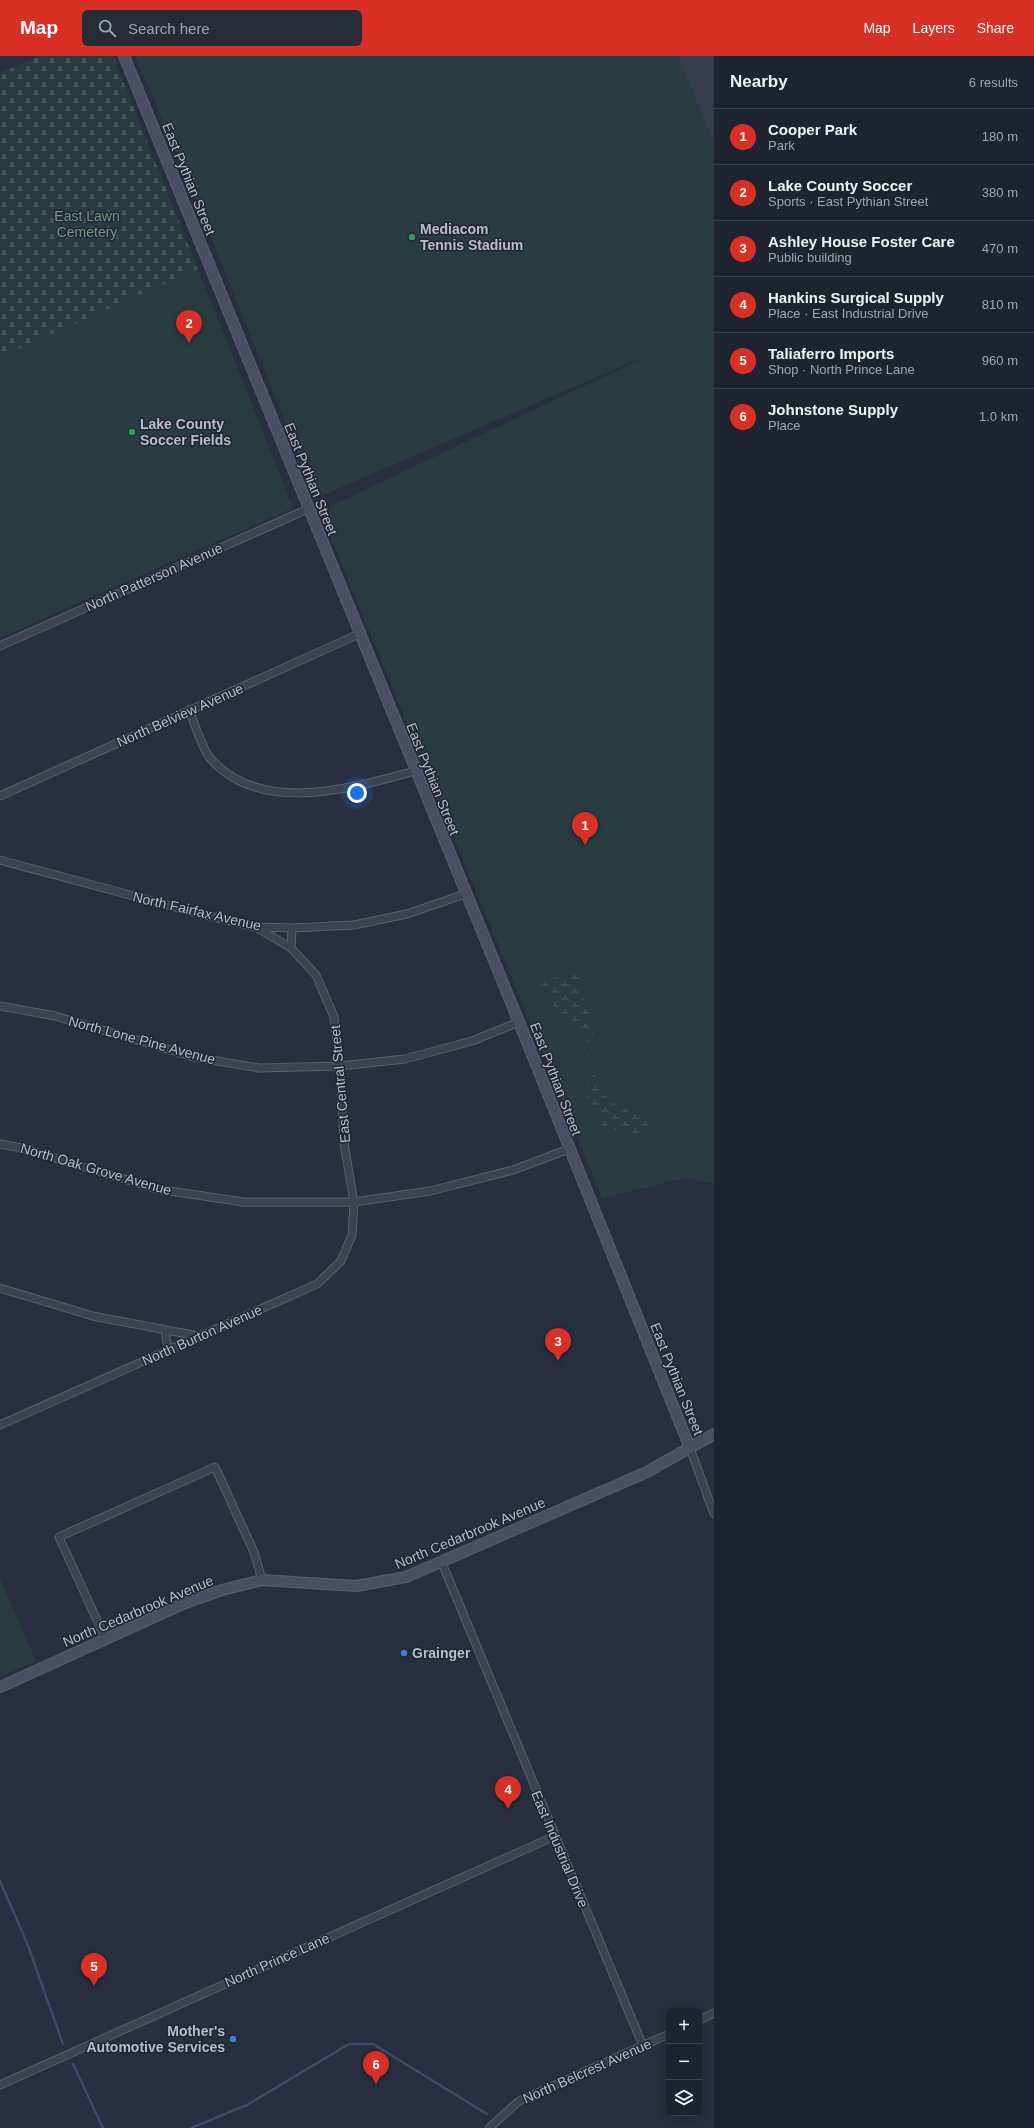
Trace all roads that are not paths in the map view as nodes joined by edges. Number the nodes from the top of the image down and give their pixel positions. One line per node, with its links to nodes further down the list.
1 (124, 56): 2 (street, East Pythian Street)
2 (308, 509): 3 (street, East Pythian Street); 4 (street, North Patterson Avenue)
3 (360, 634): 5 (street, North Belview Avenue); 6 (street, East Pythian Street)
4 (0, 646)
5 (190, 710): 6 (street); 7 (street, North Belview Avenue)
6 (415, 770): 9 (street, East Pythian Street)
7 (0, 796)
8 (0, 860): 10 (street, North Fairfax Avenue)
9 (465, 894): 11 (street, North Fairfax Avenue); 14 (street, East Pythian Street)
10 (256, 927): 11 (street, North Fairfax Avenue); 12 (street, East Central Street)
11 (292, 928): 12 (street)
12 (291, 948): 15 (street, East Central Street)
13 (0, 1006): 15 (street, North Lone Pine Avenue)
14 (519, 1022): 15 (street, North Lone Pine Avenue); 17 (street, East Pythian Street)
15 (340, 1066): 18 (street, East Central Street)
16 (0, 1144): 18 (street, North Oak Grove Avenue)
17 (569, 1149): 18 (street, North Oak Grove Avenue); 25 (street, East Pythian Street)
18 (354, 1202): 21 (street, North Burton Avenue)
19 (0, 1288): 20 (street)
20 (165, 1330): 21 (street); 22 (street)
21 (198, 1336): 22 (street, North Burton Avenue)
22 (168, 1349): 23 (street, North Burton Avenue)
23 (0, 1425)
24 (714, 1434): 25 (street, North Cedarbrook Avenue)
25 (690, 1448): 26 (street, East Pythian Street); 27 (street, North Cedarbrook Avenue)
26 (714, 1514)
27 (442, 1563): 28 (street, North Cedarbrook Avenue); 31 (street, East Industrial Drive)
28 (262, 1580): 29 (street, North Cedarbrook Avenue); 29 (street)
29 (106, 1640): 30 (street, North Cedarbrook Avenue)
30 (0, 1687)
31 (555, 1836): 35 (street, East Industrial Drive); 36 (street, North Prince Lane)
32 (714, 2013): 33 (street)
33 (702, 2019)
34 (666, 2035): 35 (street, North Belcrest Avenue)
35 (643, 2046): 37 (street, North Belcrest Avenue)
36 (0, 2085)
37 (489, 2128)

